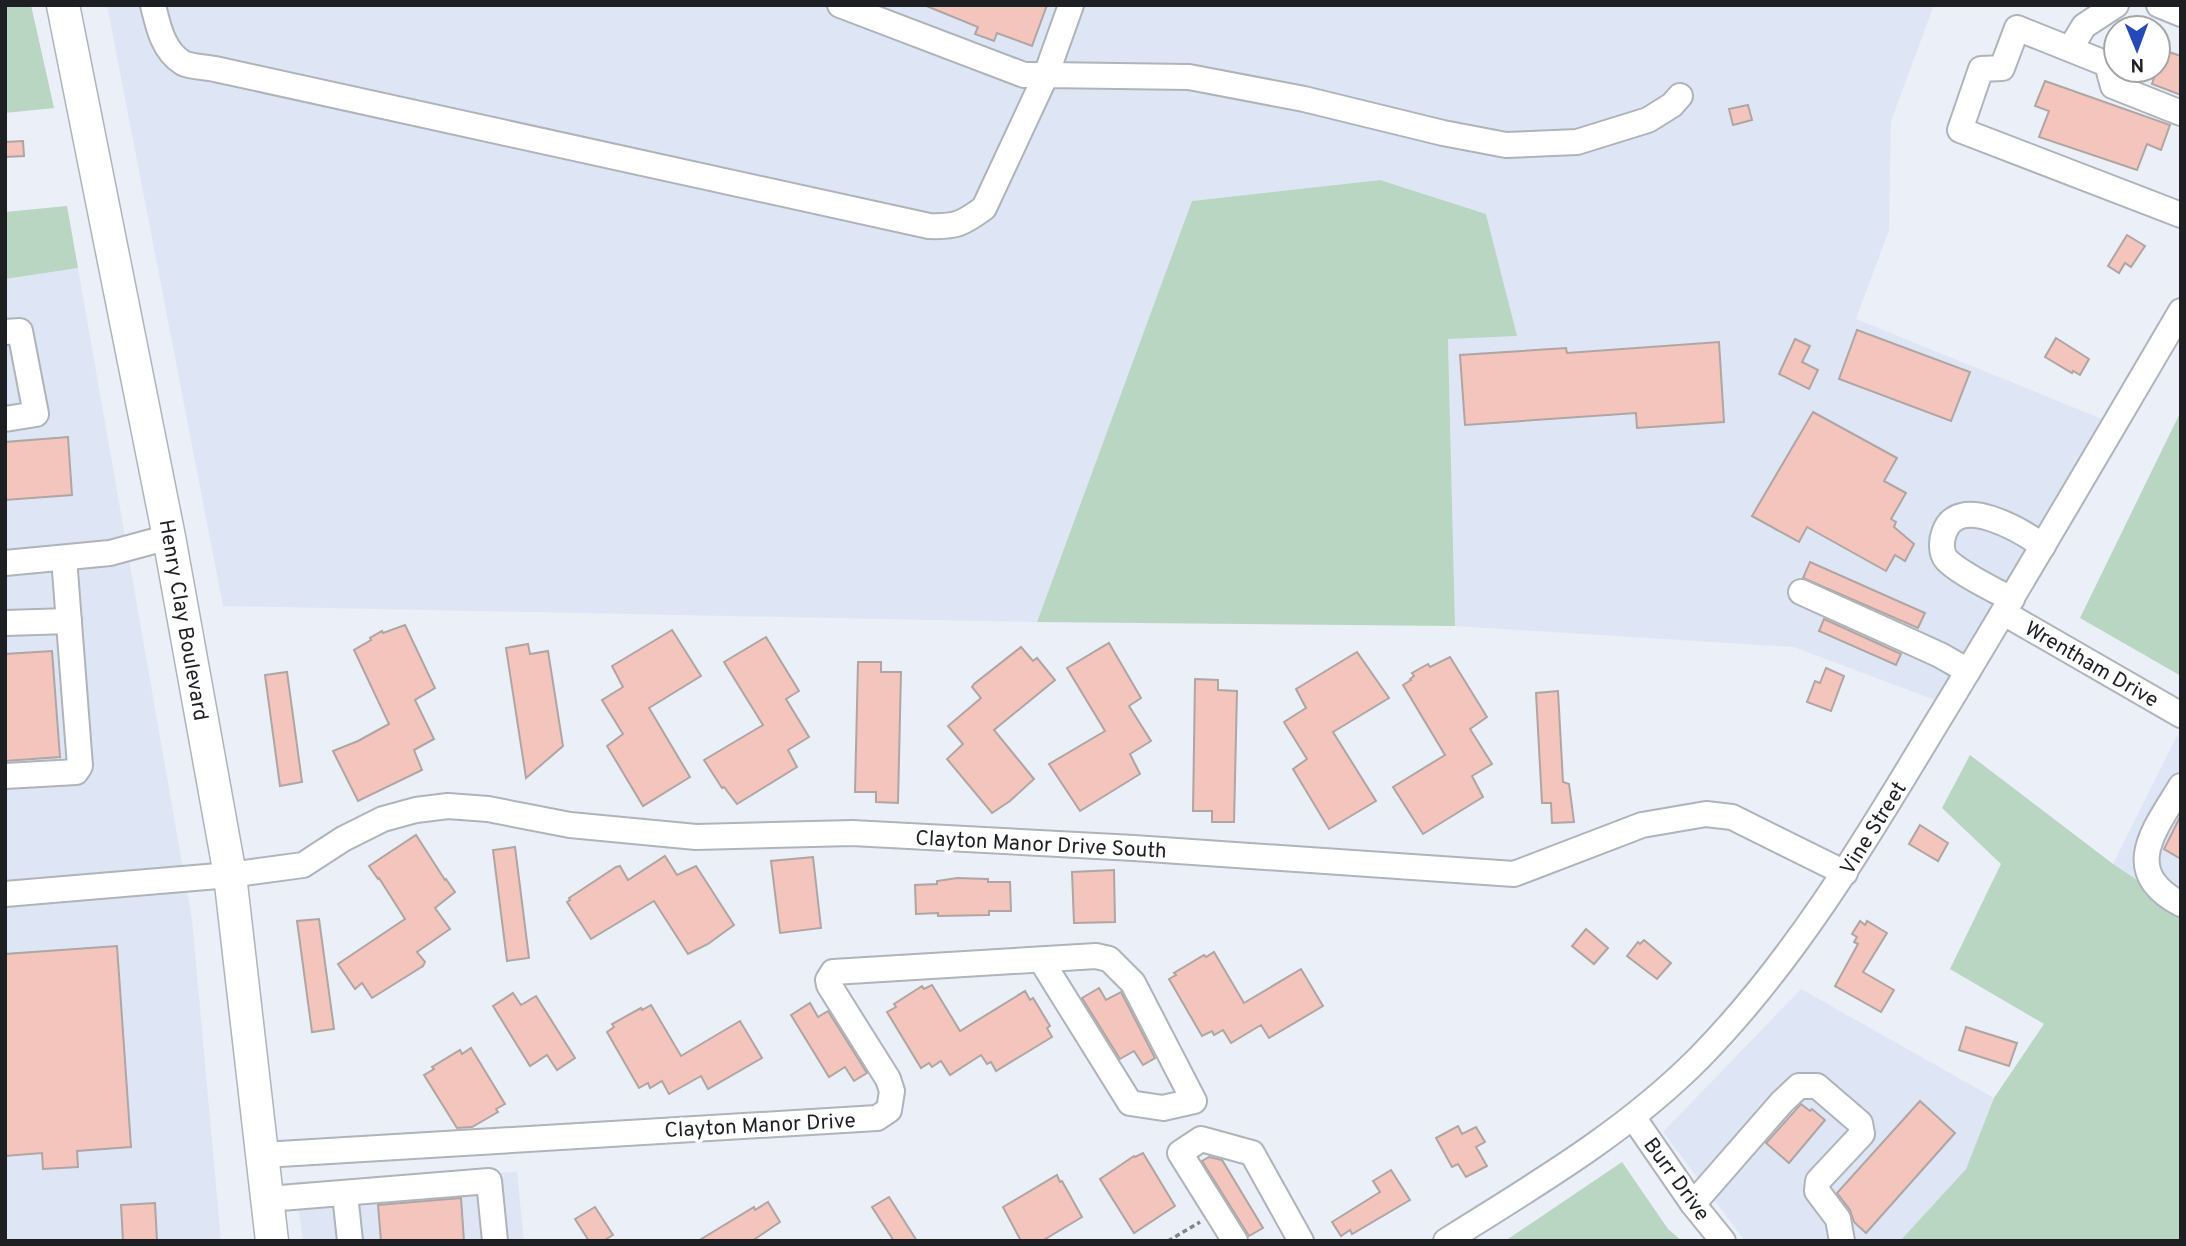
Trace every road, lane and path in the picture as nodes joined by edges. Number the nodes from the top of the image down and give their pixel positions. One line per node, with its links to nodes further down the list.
1 (63, 5): 16 (main road, Henry Clay Boulevard)
2 (153, 5): 9 (street)
3 (840, 5): 9 (street)
4 (1071, 5): 9 (street)
5 (2116, 5): 8 (street)
6 (2159, 5): 7 (street)
7 (2181, 14)
8 (2070, 49): 11 (street); 12 (street)
9 (1046, 75): 10 (street)
10 (1680, 96)
11 (2181, 113)
12 (2181, 215)
13 (2180, 313): 17 (street, Vine Street)
14 (5, 332): 15 (street)
15 (5, 419)
16 (169, 537): 18 (street); 29 (main road, Henry Clay Boulevard)
17 (2043, 546): 21 (street, Vine Street); 21 (street, Wrentham Drive)
18 (64, 558): 19 (street); 22 (street)
19 (5, 563)
20 (1801, 592): 24 (street)
21 (2008, 606): 24 (street, Vine Street); 25 (street, Wrentham Drive)
22 (69, 621): 23 (street); 26 (street)
23 (5, 624)
24 (1968, 671): 28 (street, Vine Street)
25 (2181, 715)
26 (5, 776)
27 (2181, 786): 31 (street)
28 (1845, 873): 29 (street, Clayton Manor Drive South); 33 (street, Vine Street)
29 (230, 875): 30 (street, Clayton Manor Drive South); 34 (main road, Henry Clay Boulevard)
30 (5, 894)
31 (2181, 904)
32 (1041, 960): 32 (street, Clayton Manor Drive); 34 (street, Clayton Manor Drive)
33 (1633, 1117): 37 (street, Burr Drive); 45 (street, Vine Street)
34 (263, 1155): 36 (main road, Henry Clay Boulevard)
35 (345, 1194): 36 (street); 40 (street); 41 (street)
36 (268, 1199): 39 (main road, Henry Clay Boulevard)
37 (1693, 1204): 46 (street, Burr Drive); 47 (street)
38 (1216, 1211): 42 (path); 43 (street); 44 (street)
39 (272, 1241)
40 (350, 1241)
41 (495, 1241)
42 (1168, 1241)
43 (1235, 1241)
44 (1301, 1241)
45 (1446, 1241)
46 (1723, 1241)
47 (1842, 1241)

